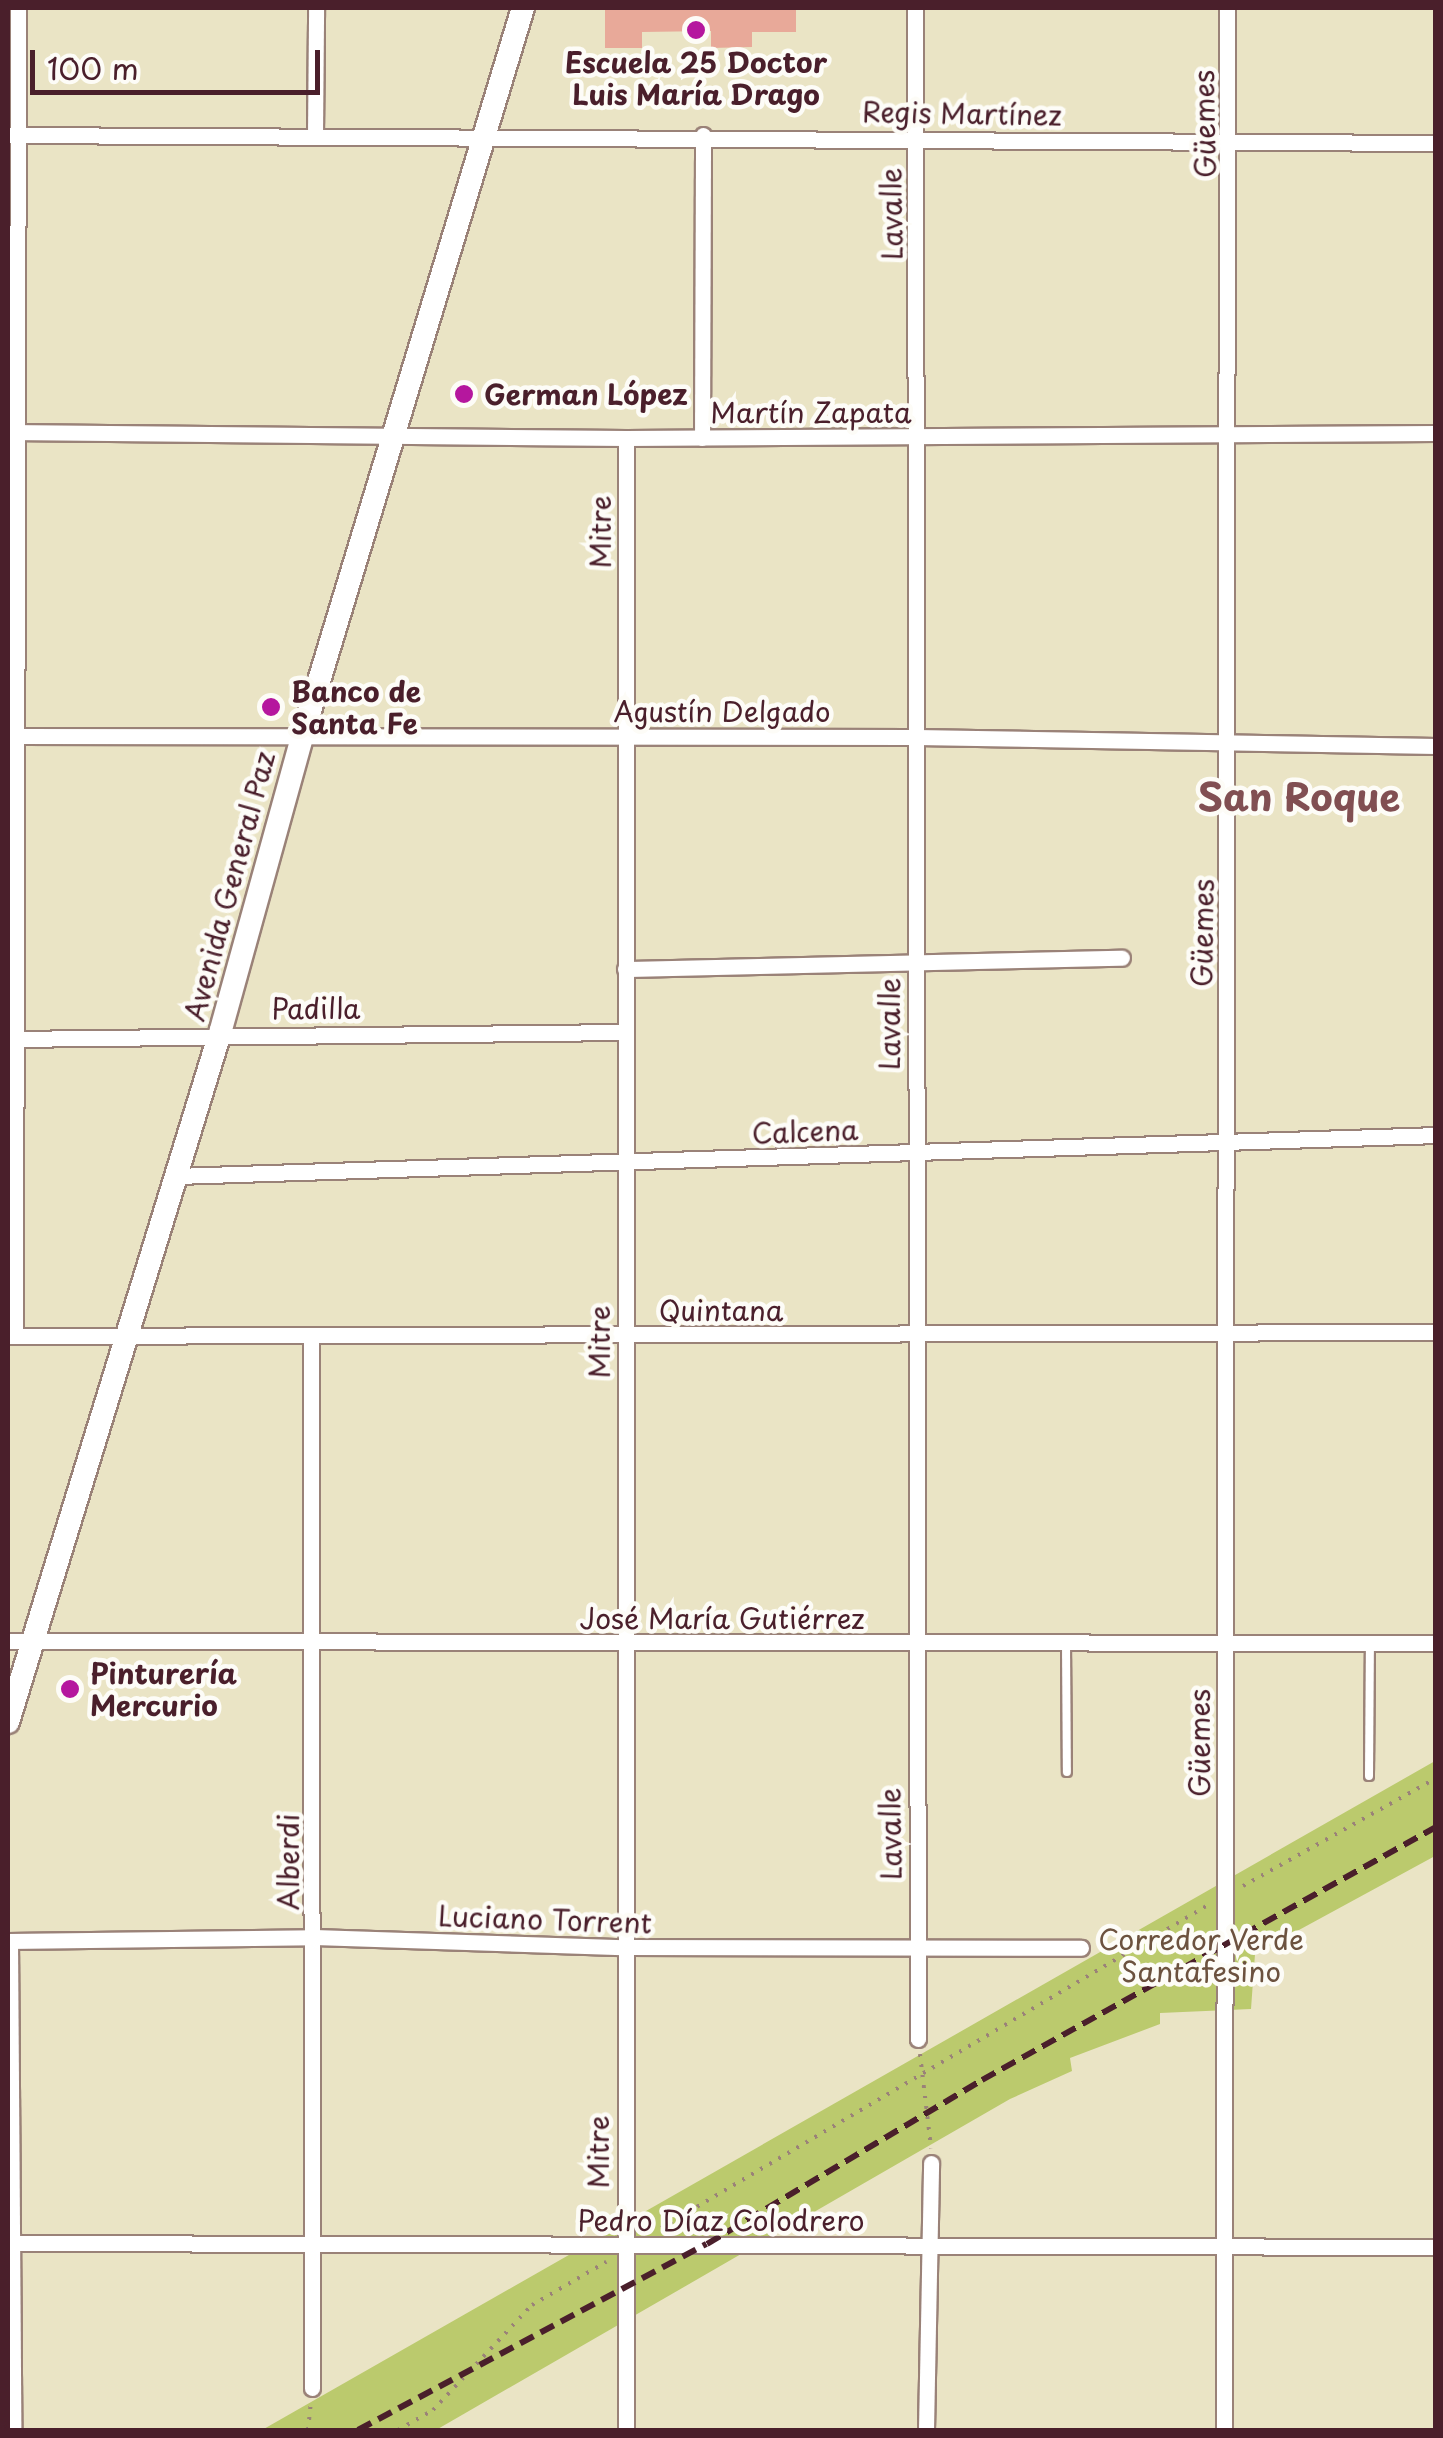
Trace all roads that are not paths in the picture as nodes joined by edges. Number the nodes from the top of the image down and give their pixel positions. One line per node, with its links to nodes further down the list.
1 (18, 8): 6 (street)
2 (316, 8): 7 (street)
3 (523, 8): 9 (main road, Avenida General Paz)
4 (915, 8): 10 (street, Lavalle)
5 (1226, 8): 11 (street, Güemes)
6 (11, 135): 7 (street, Regis Martínez); 13 (street)
7 (316, 135): 9 (street, Regis Martínez)
8 (703, 135): 9 (street, Regis Martínez); 10 (street, Regis Martínez); 19 (street)
9 (484, 136): 16 (main road, Avenida General Paz)
10 (915, 136): 11 (street, Regis Martínez); 17 (street, Lavalle)
11 (1230, 143): 12 (street, Regis Martínez); 14 (street, Güemes)
12 (1436, 143)
13 (11, 432): 16 (street, Martín Zapata); 20 (street)
14 (1230, 434): 15 (street, Martín Zapata); 17 (street, Martín Zapata); 25 (street, Güemes)
15 (1436, 434)
16 (393, 435): 18 (street, Martín Zapata); 22 (main road, Avenida General Paz)
17 (919, 436): 19 (street, Martín Zapata); 23 (street, Lavalle)
18 (626, 438): 19 (street, Martín Zapata); 21 (street, Mitre)
19 (702, 438)
20 (11, 736): 22 (street, Agustín Delgado); 31 (street)
21 (625, 736): 22 (street, Agustín Delgado); 23 (street, Agustín Delgado); 28 (street, Mitre)
22 (302, 737): 30 (main road, Avenida General Paz)
23 (916, 737): 25 (street, Agustín Delgado); 27 (street, Lavalle)
24 (1436, 746): 25 (street, Agustín Delgado)
25 (1230, 747): 33 (street, Güemes)
26 (1122, 958): 27 (street)
27 (913, 964): 28 (street); 34 (street, Lavalle)
28 (625, 969): 29 (street, Mitre)
29 (625, 1032): 30 (street, Padilla); 35 (street, Mitre)
30 (220, 1034): 31 (street, Padilla); 36 (main road, Avenida General Paz)
31 (11, 1039): 40 (street)
32 (1436, 1135): 33 (street, Calcena)
33 (1223, 1141): 34 (street, Calcena); 39 (street, Güemes)
34 (914, 1152): 35 (street, Calcena); 38 (street, Lavalle)
35 (624, 1163): 36 (street, Calcena); 42 (street, Mitre)
36 (176, 1176): 43 (main road, Avenida General Paz)
37 (1436, 1332): 39 (street, Quintana)
38 (912, 1335): 39 (street, Quintana); 42 (street, Quintana); 52 (street, Lavalle)
39 (1224, 1335): 47 (street, Güemes)
40 (12, 1336): 43 (street, Quintana)
41 (311, 1336): 42 (street, Quintana); 43 (street, Quintana); 44 (street, Alberdi)
42 (624, 1336): 49 (street, Mitre)
43 (128, 1337): 46 (main road, Avenida General Paz)
44 (313, 1640): 46 (street, José María Gutiérrez); 49 (street, José María Gutiérrez); 56 (street, Alberdi)
45 (8, 1642): 46 (street, José María Gutiérrez)
46 (32, 1642): 53 (main road, Avenida General Paz)
47 (1224, 1642): 48 (street, José María Gutiérrez); 51 (street, José María Gutiérrez); 66 (street, Güemes)
48 (1370, 1642): 50 (street, José María Gutiérrez); 55 (lane)
49 (624, 1643): 52 (street, José María Gutiérrez); 58 (street, Mitre)
50 (1436, 1643)
51 (1066, 1644): 52 (street, José María Gutiérrez); 54 (lane)
52 (913, 1645): 59 (street, Lavalle)
53 (8, 1722)
54 (1067, 1772)
55 (1369, 1776)
56 (314, 1937): 57 (street, Luciano Torrent); 58 (street, Luciano Torrent); 64 (street, Alberdi)
57 (9, 1941): 63 (street)
58 (624, 1948): 59 (street, Luciano Torrent); 68 (street, Mitre)
59 (916, 1948): 60 (street, Luciano Torrent); 61 (street, Lavalle)
60 (1082, 1948)
61 (918, 2039)
62 (932, 2163): 65 (street)
63 (11, 2242): 64 (street, Pedro Díaz Colodrero); 70 (street)
64 (314, 2244): 68 (street, Pedro Díaz Colodrero); 69 (street, Alberdi)
65 (932, 2244): 66 (street, Pedro Díaz Colodrero); 68 (street, Pedro Díaz Colodrero); 72 (street)
66 (1223, 2245): 67 (street, Pedro Díaz Colodrero); 73 (street, Güemes)
67 (1436, 2247)
68 (626, 2248): 71 (street, Mitre)
69 (312, 2388)
70 (13, 2430)
71 (626, 2430)
72 (926, 2430)
73 (1224, 2430)

